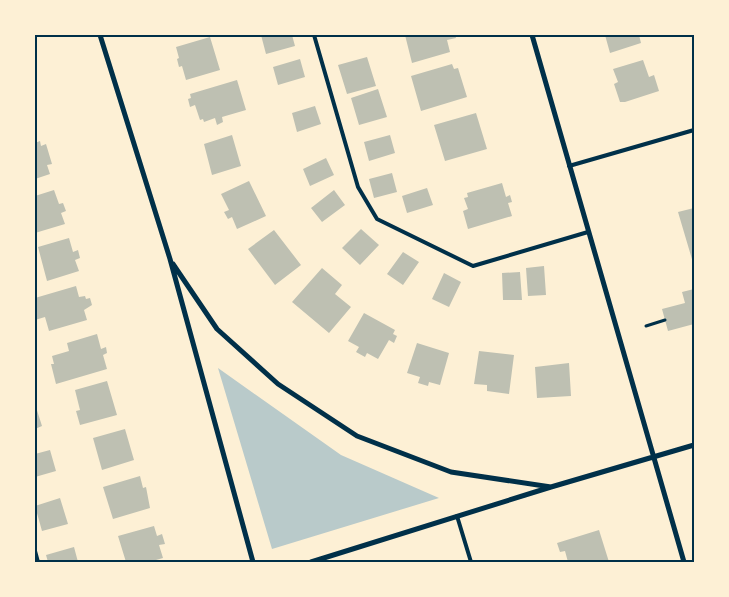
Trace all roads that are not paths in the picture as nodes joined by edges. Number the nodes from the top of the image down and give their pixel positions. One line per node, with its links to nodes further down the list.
1 (100, 35): 7 (street)
2 (314, 35): 6 (lane)
3 (532, 35): 5 (street)
4 (694, 130): 5 (lane)
5 (569, 166): 6 (street)
6 (588, 232): 9 (street)
7 (170, 259): 10 (street); 14 (street)
8 (694, 445): 9 (street)
9 (654, 458): 10 (street); 17 (street)
10 (551, 486): 11 (street)
11 (457, 516): 15 (street); 16 (lane)
12 (35, 551): 13 (lane)
13 (38, 562)
14 (253, 562)
15 (310, 562)
16 (471, 562)
17 (684, 562)

